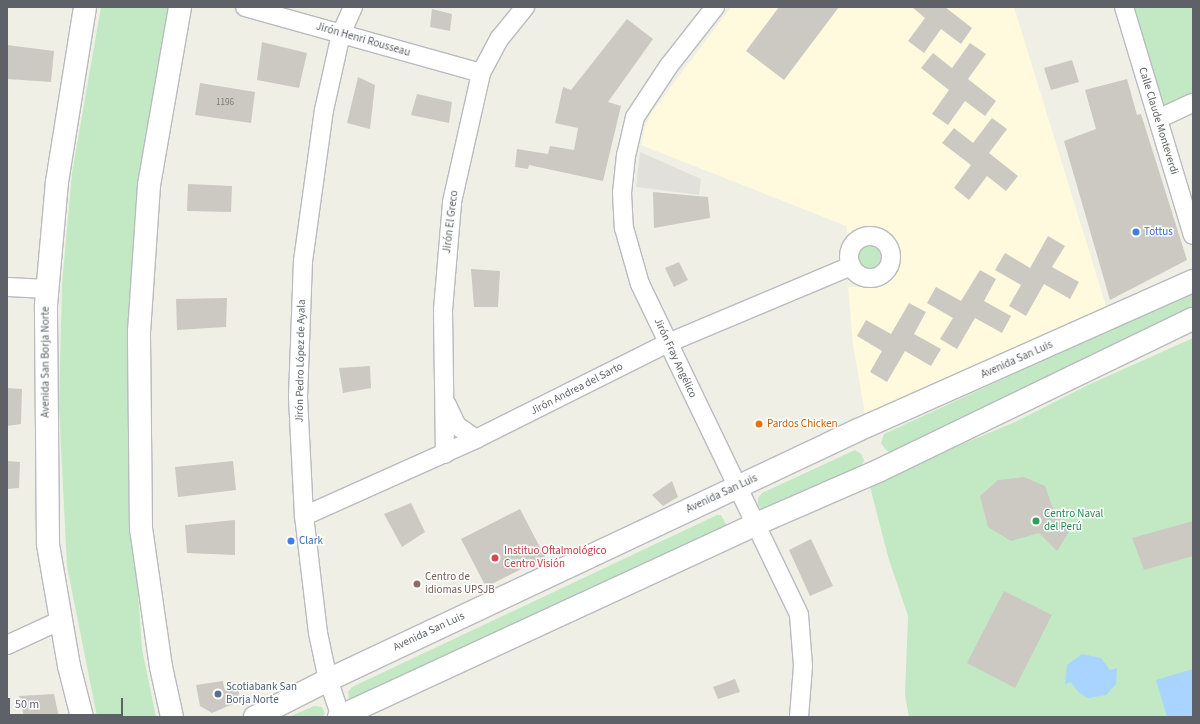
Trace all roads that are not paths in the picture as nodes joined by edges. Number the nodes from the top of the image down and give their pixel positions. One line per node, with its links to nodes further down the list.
1 (85, 7): 16 (main road, Avenida San Borja Norte)
2 (180, 7): 28 (main road)
3 (245, 7): 8 (street, Jirón Henri Rousseau)
4 (353, 7): 8 (street, Jirón Pedro López de Ayala)
5 (525, 7): 9 (street, Jirón El Greco)
6 (715, 7): 18 (street, Jirón Fray Angélico)
7 (1124, 7): 11 (street, Calle Claude Monteverdi)
8 (340, 34): 9 (street, Jirón Henri Rousseau); 23 (street, Jirón Pedro López de Ayala)
9 (481, 73): 19 (street, Jirón El Greco)
10 (1193, 103): 11 (street)
11 (1158, 119): 12 (street, Calle Claude Monteverdi)
12 (1193, 235)
13 (851, 266): 18 (street, Jirón Andrea del Sarto)
14 (1193, 281): 22 (main road, Avenida San Luis)
15 (7, 287): 16 (street)
16 (47, 289): 25 (main road, Avenida San Borja Norte)
17 (1193, 319): 24 (main road)
18 (668, 343): 20 (street, Jirón Andrea del Sarto); 22 (street, Jirón Fray Angélico)
19 (443, 397): 20 (street); 21 (street, Jirón El Greco)
20 (476, 439): 21 (street, Jirón Andrea del Sarto)
21 (445, 454): 23 (street, Jirón Andrea del Sarto)
22 (736, 488): 24 (street, Jirón Fray Angélico); 27 (main road, Avenida San Luis)
23 (304, 516): 27 (street, Jirón Pedro López de Ayala)
24 (754, 525): 31 (main road); 32 (street, Jirón Fray Angélico)
25 (61, 620): 26 (street); 29 (main road, Avenida San Borja Norte)
26 (7, 645)
27 (328, 680): 30 (main road, Avenida San Luis); 31 (street, Jirón Pedro López de Ayala)
28 (169, 711)
29 (82, 717)
30 (255, 717)
31 (341, 717)
32 (799, 717)

